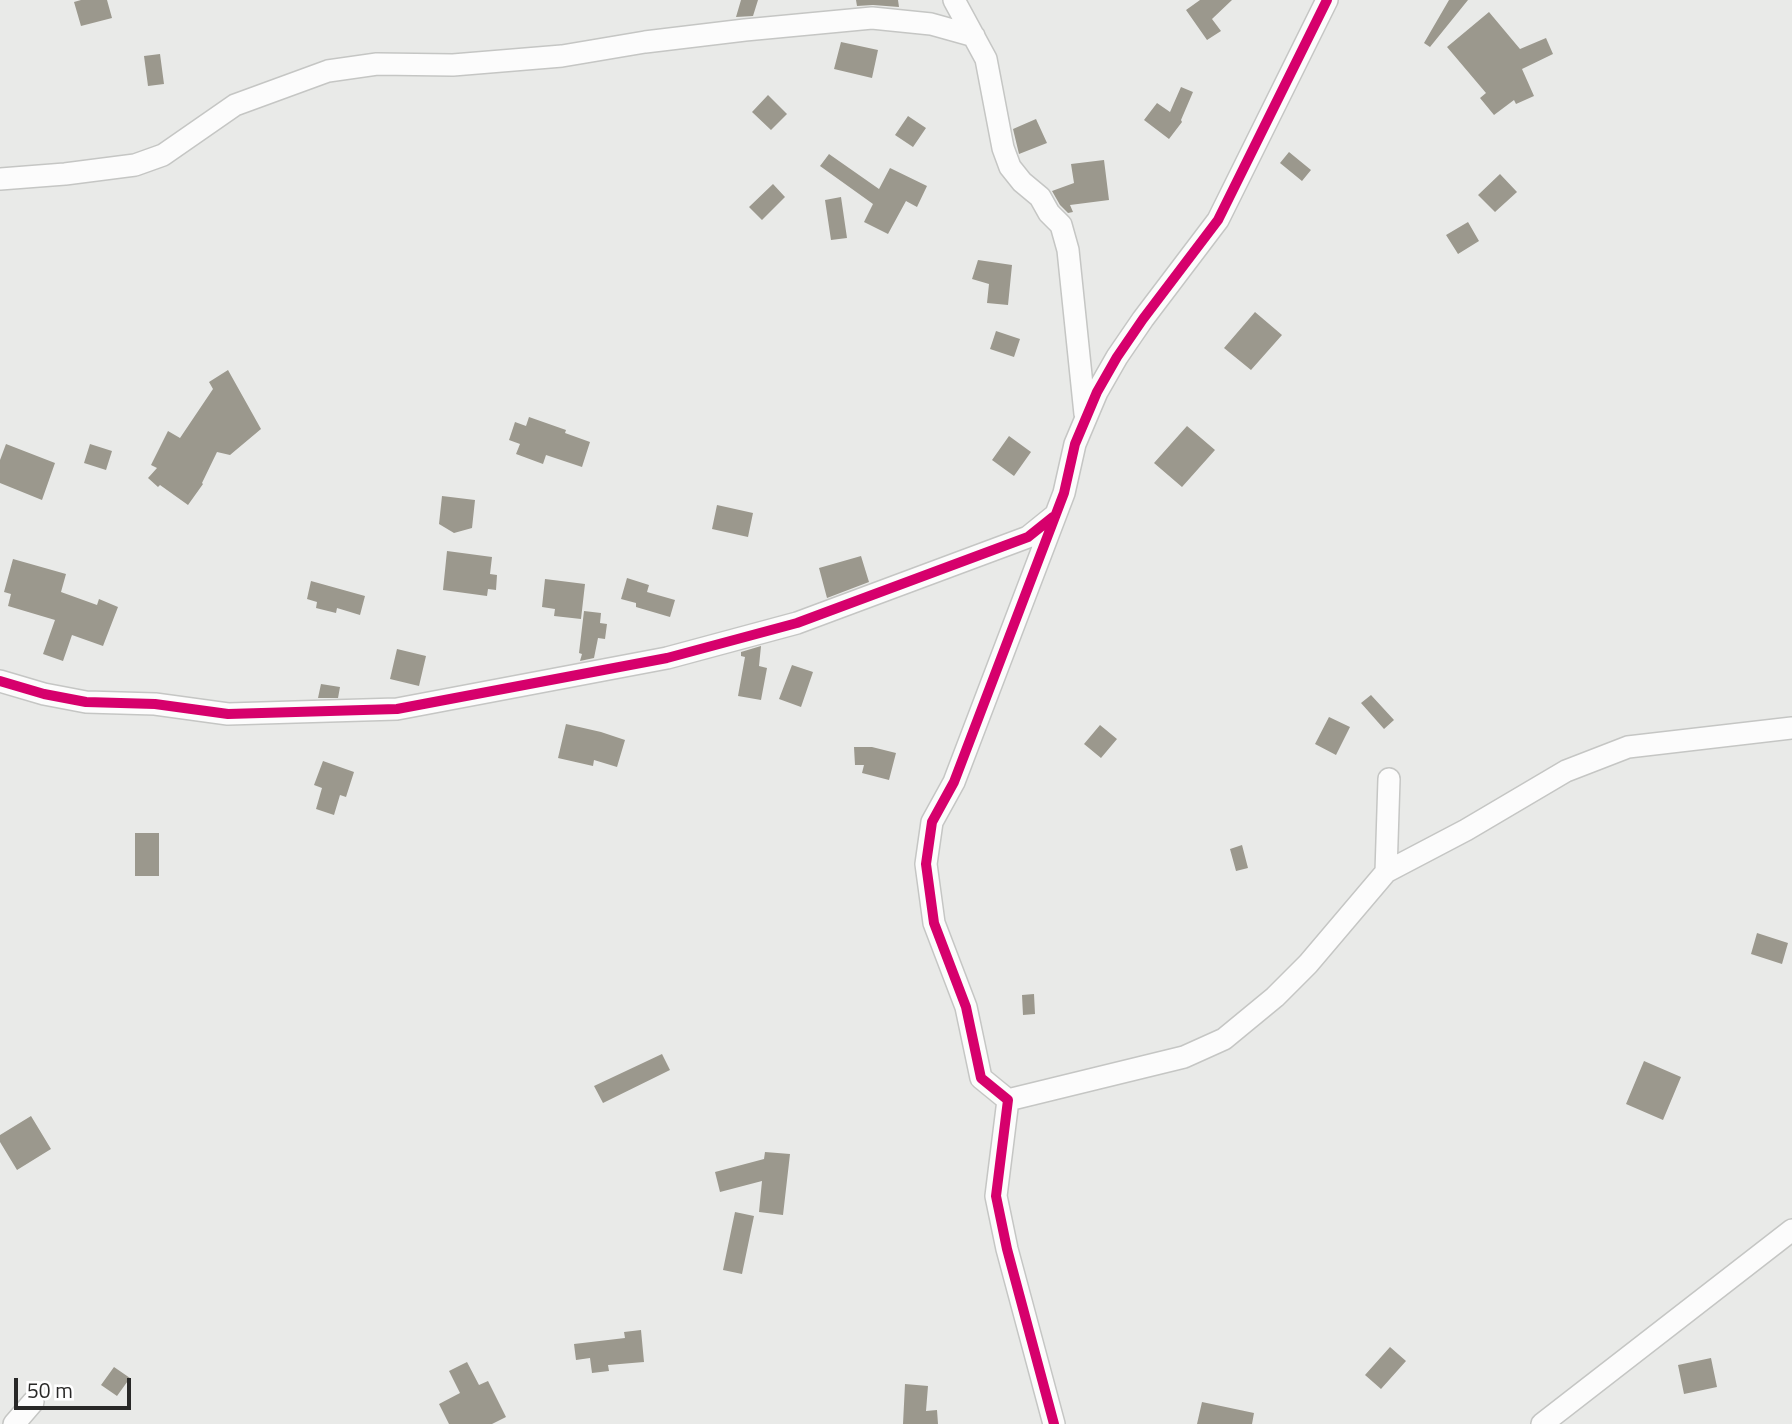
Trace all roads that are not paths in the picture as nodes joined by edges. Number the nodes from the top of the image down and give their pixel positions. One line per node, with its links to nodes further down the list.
1 (954, 0): 3 (street)
2 (1328, 0): 5 (street)
3 (974, 36): 4 (street); 5 (street)
4 (0, 179)
5 (1085, 416): 6 (street)
6 (1055, 516): 7 (street); 11 (street)
7 (0, 681)
8 (1792, 728): 10 (street)
9 (1389, 779): 10 (street)
10 (1386, 872): 11 (street)
11 (1008, 1100): 15 (street)
12 (1792, 1230): 16 (street)
13 (33, 1402): 14 (street)
14 (14, 1424)
15 (1054, 1424)
16 (1542, 1424)

